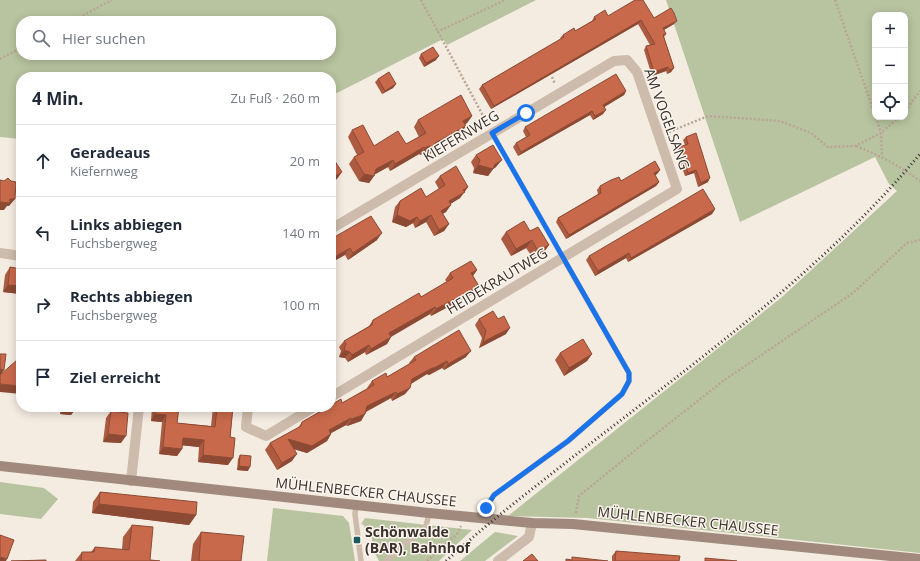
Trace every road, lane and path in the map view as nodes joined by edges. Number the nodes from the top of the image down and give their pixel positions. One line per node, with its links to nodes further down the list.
1 (112, 0): 5 (path)
2 (421, 0): 6 (path)
3 (505, 0): 6 (path)
4 (835, 0): 11 (path)
5 (82, 16)
6 (437, 32): 15 (path)
7 (16, 51): 8 (path)
8 (0, 59)
9 (627, 60): 15 (street, KIEFERNWEG); 17 (street, AM VOGELSANG)
10 (920, 91): 12 (path)
11 (872, 107)
12 (908, 107)
13 (876, 120): 16 (path)
14 (895, 120): 16 (path)
15 (492, 133): 22 (street, KIEFERNWEG); 26 (path)
16 (881, 133): 18 (path); 19 (path)
17 (659, 137): 18 (path); 21 (street, AM VOGELSANG)
18 (855, 146): 19 (path)
19 (882, 156): 20 (path)
20 (920, 181)
21 (677, 189): 26 (street, HEIDEKRAUTWEG)
22 (336, 226)
23 (920, 240): 37 (path)
24 (0, 253): 25 (street)
25 (16, 255)
26 (563, 258): 27 (street, HEIDEKRAUTWEG); 35 (lane)
27 (336, 394)
28 (138, 412): 32 (street)
29 (248, 412): 30 (street)
30 (306, 412)
31 (0, 466): 32 (main road, MÜHLENBECKER CHAUSSEE)
32 (131, 481): 33 (main road, MÜHLENBECKER CHAUSSEE)
33 (356, 505): 34 (main road, MÜHLENBECKER CHAUSSEE); 41 (lane)
34 (429, 513): 35 (main road, MÜHLENBECKER CHAUSSEE); 42 (lane)
35 (484, 518): 36 (main road, MÜHLENBECKER CHAUSSEE)
36 (532, 523): 37 (main road, MÜHLENBECKER CHAUSSEE); 44 (street)
37 (573, 524): 39 (main road, MÜHLENBECKER CHAUSSEE)
38 (461, 526): 43 (path)
39 (871, 558): 40 (main road, MÜHLENBECKER CHAUSSEE)
40 (920, 559)
41 (360, 561)
42 (386, 561)
43 (427, 561)
44 (498, 561)

